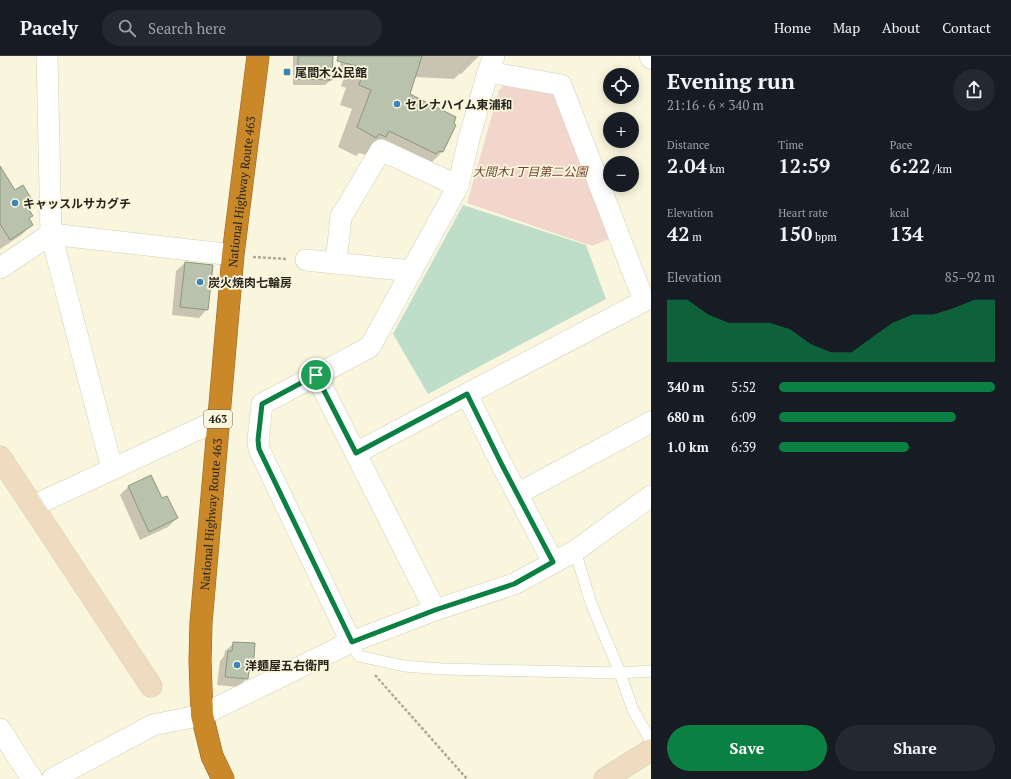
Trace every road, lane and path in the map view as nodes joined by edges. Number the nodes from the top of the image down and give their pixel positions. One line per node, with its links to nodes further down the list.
1 (47, 56): 5 (street)
2 (258, 56): 6 (highway, National Highway Route 463 / 463)
3 (491, 64): 4 (street); 11 (street)
4 (458, 186): 8 (street); 10 (street)
5 (51, 234): 6 (street); 9 (street); 18 (street)
6 (233, 256): 7 (path); 14 (highway, National Highway Route 463 / 463)
7 (306, 260): 8 (street)
8 (336, 263): 10 (street)
9 (0, 268)
10 (412, 271): 12 (street)
11 (648, 299): 13 (street)
12 (316, 375): 16 (street); 25 (street)
13 (467, 394): 16 (street); 19 (street)
14 (218, 420): 18 (street); 29 (highway, National Highway Route 463 / 463)
15 (651, 422): 19 (street)
16 (356, 453): 24 (street)
17 (0, 457): 21 (street)
18 (112, 469): 21 (street)
19 (517, 494): 23 (street)
20 (651, 496): 22 (street)
21 (33, 506): 28 (street)
22 (575, 550): 23 (street); 27 (lane)
23 (553, 562): 24 (street)
24 (435, 610): 25 (street)
25 (356, 649): 27 (lane); 29 (street); 36 (path)
26 (651, 671): 27 (lane)
27 (620, 673): 31 (lane)
28 (151, 686)
29 (202, 715): 34 (street); 35 (highway, National Highway Route 463 / 463)
30 (0, 729): 33 (street)
31 (651, 741)
32 (651, 750): 37 (street)
33 (32, 779)
34 (52, 779)
35 (223, 779)
36 (467, 779)
37 (605, 779)

